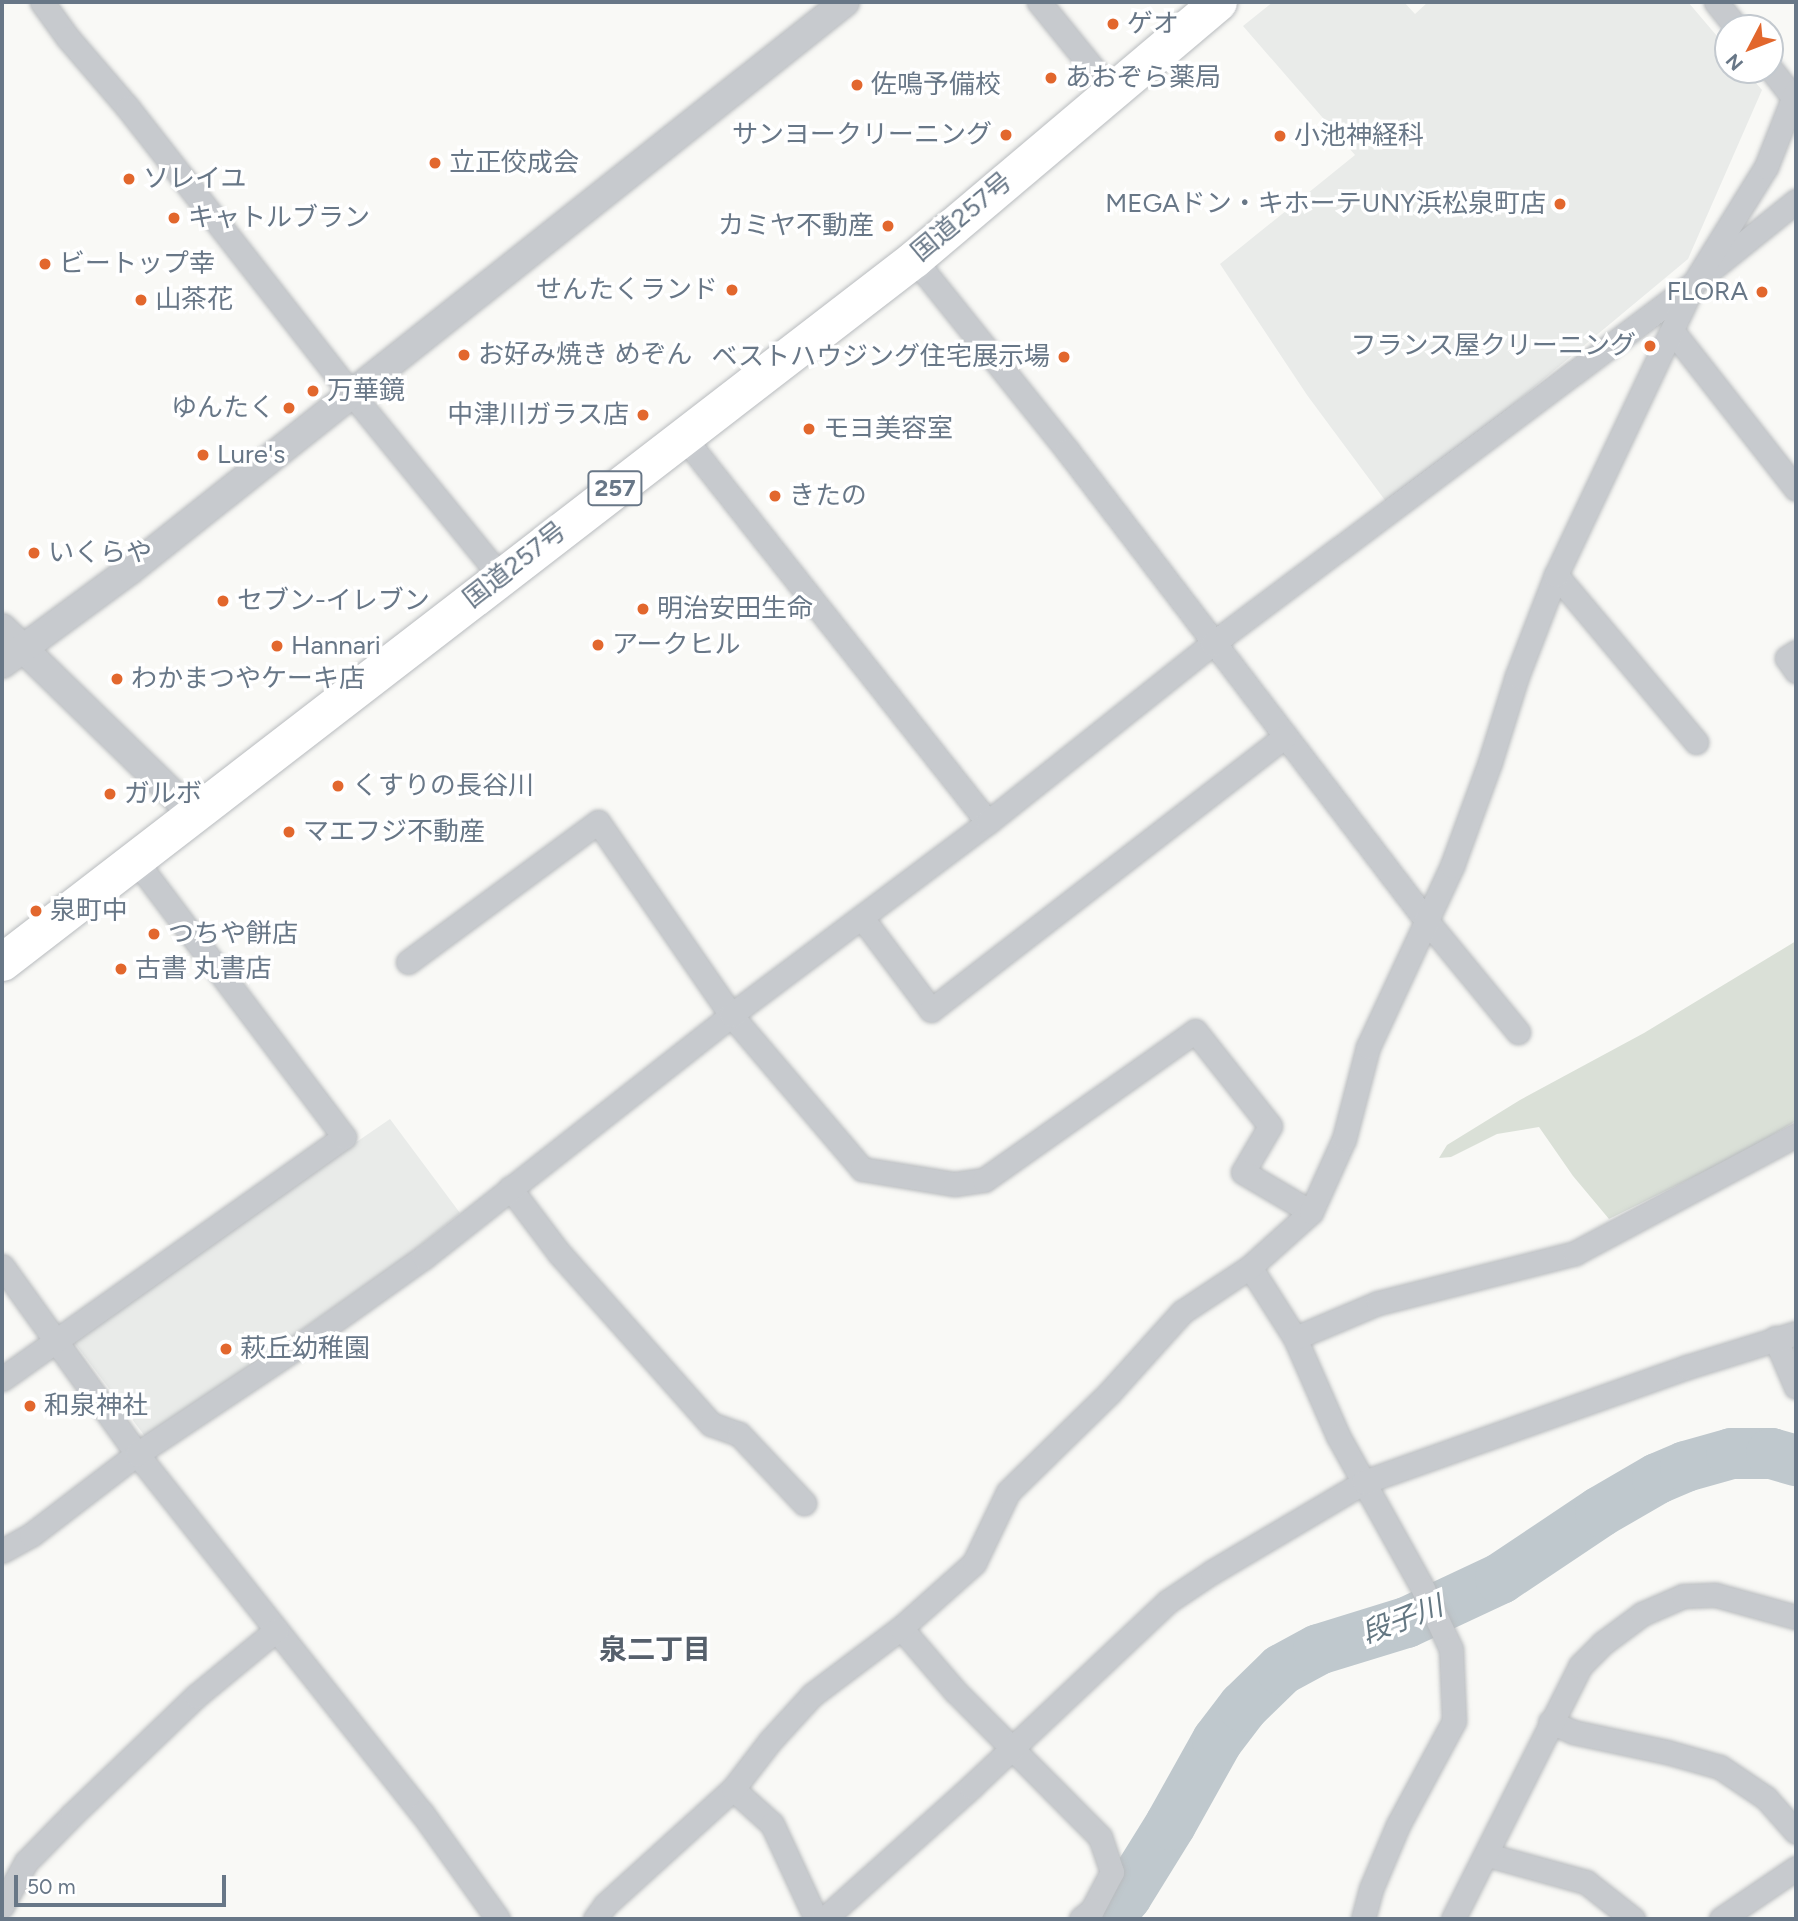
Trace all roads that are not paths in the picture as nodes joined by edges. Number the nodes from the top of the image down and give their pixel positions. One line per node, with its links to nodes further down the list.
1 (42, 2): 11 (street)
2 (845, 2): 11 (street)
3 (1039, 2): 5 (street)
4 (1218, 2): 5 (highway, 国道257号 / 257)
5 (1111, 92): 8 (highway, 国道257号 / 257)
6 (1795, 96): 9 (street)
7 (1796, 201): 9 (street)
8 (914, 259): 12 (highway, 国道257号 / 257); 17 (street)
9 (1694, 283): 10 (street); 17 (street)
10 (1674, 332): 13 (street); 14 (street)
11 (351, 393): 15 (street); 19 (street)
12 (682, 435): 15 (highway, 国道257号 / 257); 24 (street)
13 (1796, 489)
14 (1556, 575): 22 (street); 27 (street)
15 (501, 578): 23 (highway, 国道257号 / 257)
16 (2, 628): 19 (street)
17 (1212, 644): 21 (street); 24 (street)
18 (1796, 652): 20 (street)
19 (13, 657): 23 (street)
20 (1796, 671)
21 (1284, 737): 26 (street); 27 (street)
22 (1696, 742)
23 (192, 813): 25 (highway, 国道257号 / 257)
24 (988, 822): 26 (street)
25 (135, 860): 28 (highway, 国道257号 / 257); 39 (street)
26 (862, 918): 30 (street)
27 (1426, 920): 31 (street); 34 (street)
28 (2, 962)
29 (408, 962): 30 (street)
30 (731, 1016): 33 (street); 34 (street)
31 (1518, 1032)
32 (1796, 1135): 38 (street)
33 (510, 1188): 42 (street); 44 (street)
34 (1311, 1212): 36 (street)
35 (2, 1266): 39 (street)
36 (1251, 1267): 38 (street); 47 (street)
37 (1786, 1336): 41 (street); 43 (street)
38 (1294, 1338): 43 (street)
39 (55, 1341): 40 (street); 42 (street)
40 (2, 1379)
41 (1796, 1387)
42 (137, 1454): 45 (street); 48 (street)
43 (1364, 1482): 50 (street); 61 (street)
44 (804, 1503)
45 (2, 1551)
46 (1796, 1618): 49 (street)
47 (901, 1628): 50 (street); 51 (street)
48 (276, 1630): 55 (street); 56 (street)
49 (1550, 1722): 52 (street); 53 (street)
50 (1010, 1747): 59 (street); 60 (street)
51 (733, 1789): 57 (street); 58 (street)
52 (1796, 1832)
53 (1488, 1855): 62 (street); 63 (street)
54 (1796, 1868): 64 (street)
55 (2, 1906)
56 (498, 1919)
57 (595, 1919)
58 (816, 1919)
59 (824, 1919)
60 (1081, 1919)
61 (1363, 1919)
62 (1453, 1919)
63 (1633, 1919)
64 (1721, 1919)

